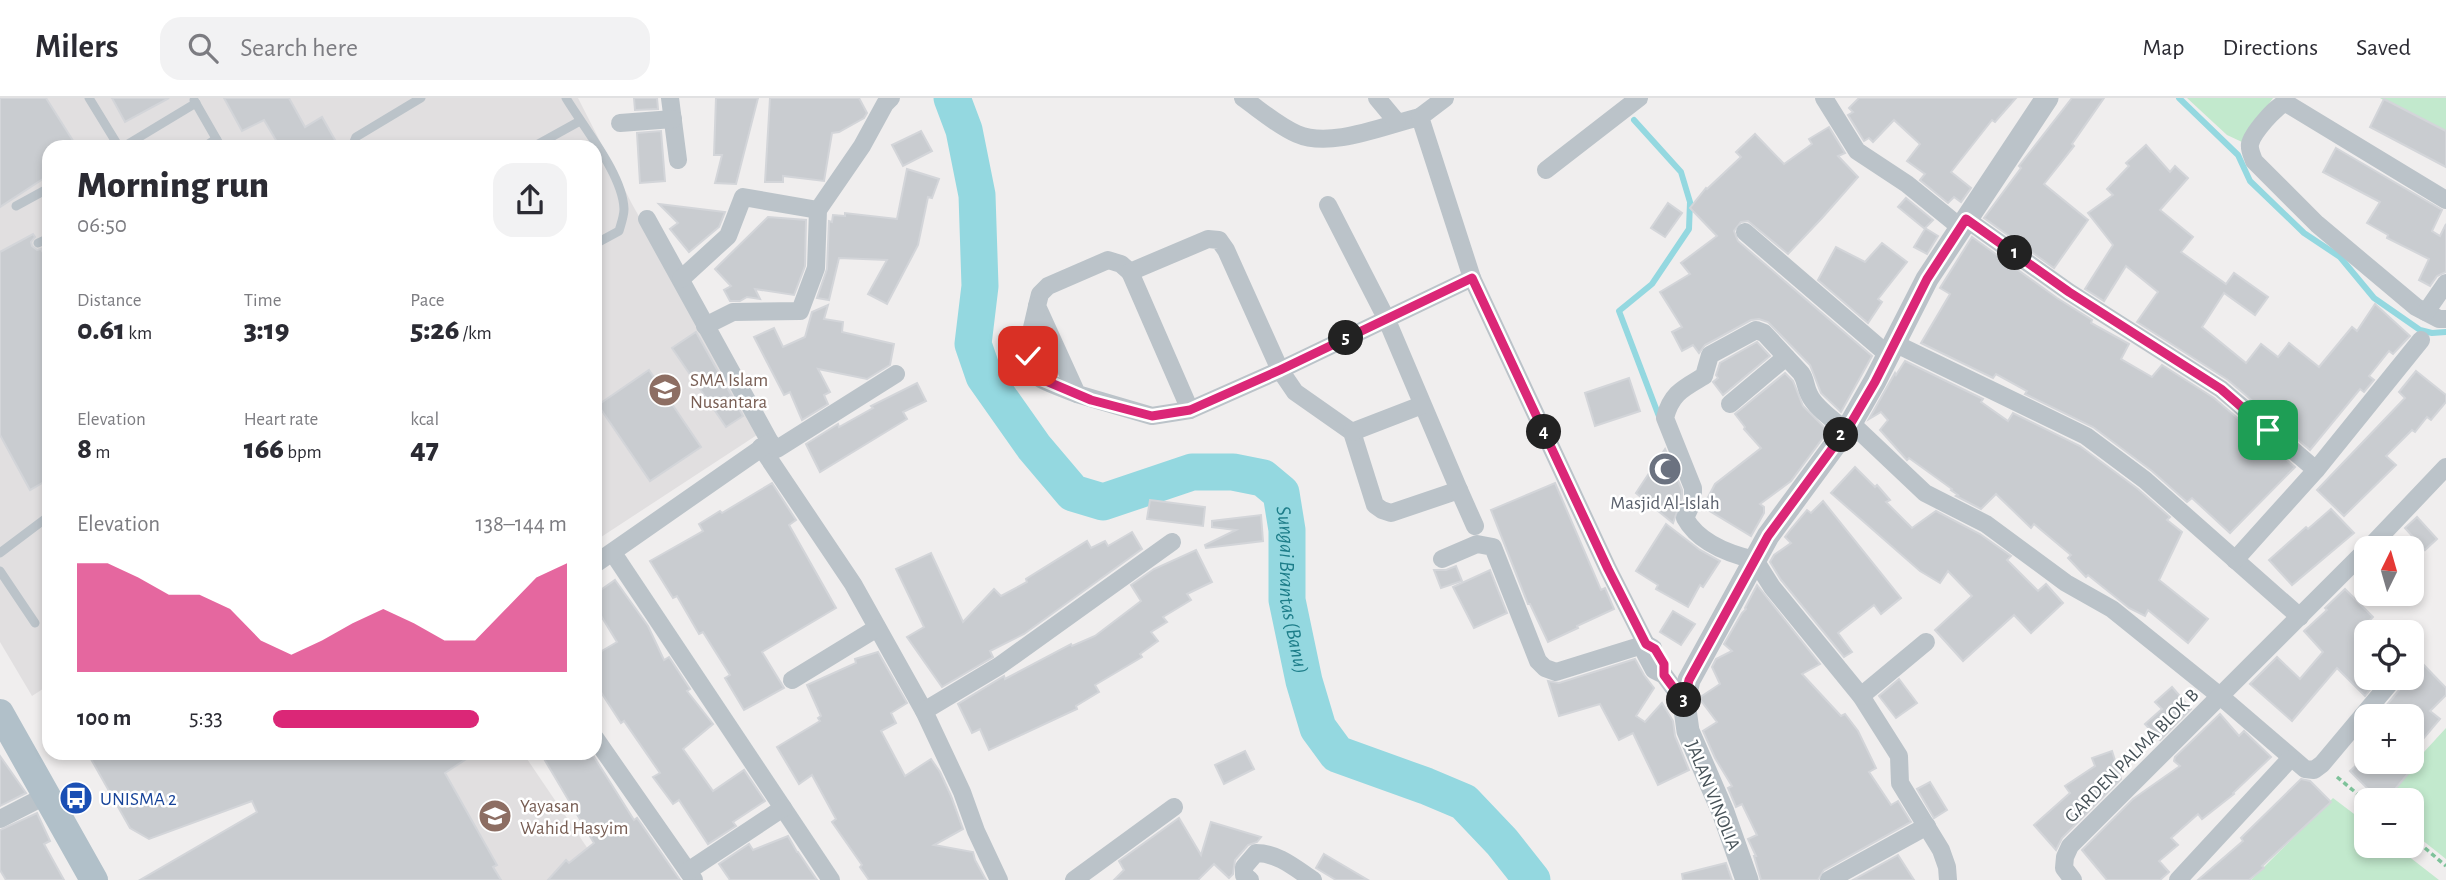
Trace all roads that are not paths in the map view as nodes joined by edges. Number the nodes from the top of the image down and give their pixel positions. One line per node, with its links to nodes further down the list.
1 (89, 98): 18 (lane)
2 (421, 98): 21 (lane)
3 (566, 98): 15 (lane)
4 (670, 98): 14 (street)
5 (891, 98): 31 (street)
6 (1242, 98): 16 (street)
7 (1377, 98): 16 (street)
8 (1446, 98): 13 (street)
9 (1639, 98): 26 (street)
10 (1824, 98): 33 (street)
11 (2047, 98): 33 (street, JALAN VINOLIA)
12 (195, 101): 19 (lane); 20 (lane)
13 (1420, 117): 16 (street); 39 (street)
14 (673, 119): 17 (street); 25 (street)
15 (579, 121): 22 (lane); 23 (lane)
16 (1397, 122)
17 (620, 123)
18 (116, 140)
19 (132, 140)
20 (216, 140)
21 (355, 140)
22 (545, 140)
23 (592, 140)
24 (602, 155): 35 (lane)
25 (678, 160)
26 (1546, 170)
27 (42, 192): 30 (lane)
28 (2446, 200): 43 (street)
29 (1328, 205): 44 (street)
30 (16, 206)
31 (818, 209): 40 (street); 46 (street)
32 (647, 219): 40 (street)
33 (1963, 223): 48 (street, JALAN VINOLIA); 60 (street)
34 (1745, 232): 48 (street)
35 (602, 240)
36 (42, 241): 37 (lane)
37 (38, 243)
38 (1130, 272): 42 (street); 50 (street); 55 (street)
39 (1472, 278): 44 (street); 78 (street)
40 (681, 279): 46 (street)
41 (2446, 283): 43 (street)
42 (1037, 306): 52 (street); 52 (street)
43 (2426, 312): 45 (street)
44 (1386, 318): 50 (street); 54 (street)
45 (2446, 319)
46 (705, 326): 58 (street)
47 (2421, 341): 60 (street)
48 (1891, 349): 56 (street, JALAN VINOLIA); 71 (street)
49 (1786, 358): 53 (street); 56 (street); 70 (street)
50 (1280, 370): 55 (street); 57 (street)
51 (896, 374): 58 (street)
52 (1077, 394): 55 (street)
53 (1730, 404)
54 (1422, 405): 57 (street); 61 (street)
55 (1190, 410)
56 (1848, 426): 70 (street, JALAN VINOLIA); 82 (street)
57 (1352, 432): 61 (street)
58 (766, 444): 67 (street); 76 (street)
59 (2446, 467): 64 (street)
60 (2316, 470): 71 (street)
61 (1459, 490): 63 (street)
62 (42, 521): 66 (lane)
63 (1475, 526)
64 (2380, 536)
65 (1172, 542): 84 (street)
66 (0, 552)
67 (613, 553): 69 (street); 90 (street)
68 (1442, 559): 78 (street)
69 (602, 560)
70 (1755, 560): 81 (street); 83 (street, JALAN VINOLIA)
71 (2235, 560): 74 (street)
72 (2354, 562): 74 (street)
73 (0, 571): 75 (lane)
74 (2300, 617): 82 (street)
75 (35, 623)
76 (877, 628): 79 (street); 84 (street)
77 (1926, 642): 81 (street)
78 (1646, 644): 83 (street)
79 (792, 680)
80 (2384, 690): 87 (street)
81 (1861, 696): 92 (street)
82 (2220, 696): 87 (street); 103 (street, GARDEN PALMA BLOK B)
83 (1684, 702): 100 (street, JALAN VINOLIA)
84 (924, 711): 96 (street)
85 (0, 713): 88 (main road)
86 (602, 748): 93 (street)
87 (2290, 759): 104 (street)
88 (46, 796): 91 (street); 94 (main road)
89 (1174, 807): 97 (street)
90 (783, 808): 93 (street); 95 (street)
91 (0, 819)
92 (1927, 826): 101 (street); 102 (street)
93 (691, 875)
94 (94, 880)
95 (831, 880)
96 (999, 880)
97 (1074, 880)
98 (1250, 880): 99 (street)
99 (1313, 880)
100 (1747, 880)
101 (1829, 880)
102 (1948, 880)
103 (2073, 880)
104 (2178, 880)

